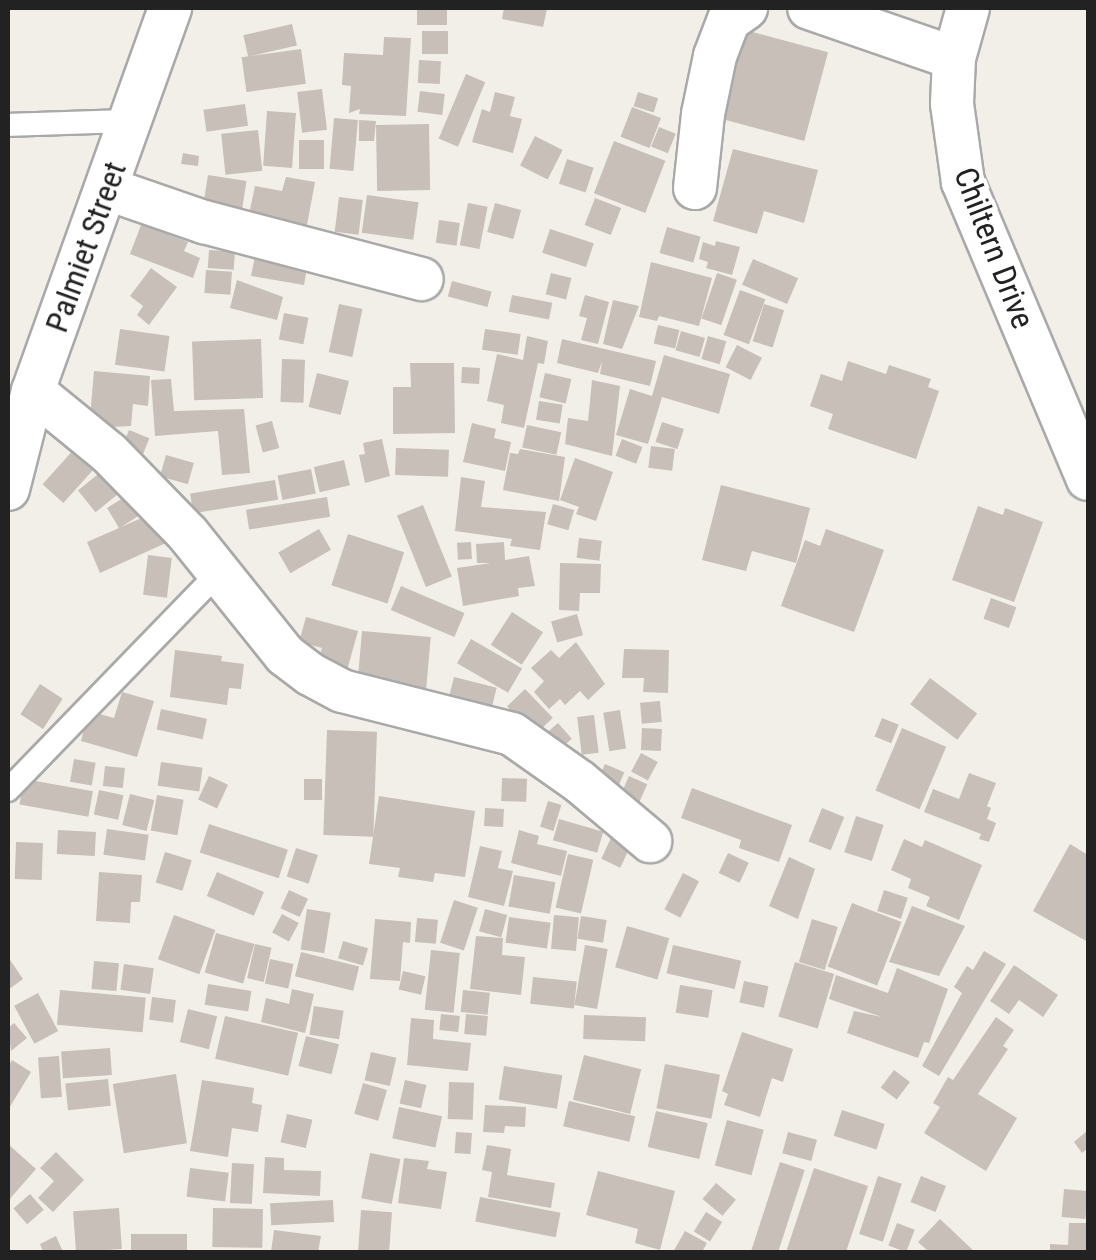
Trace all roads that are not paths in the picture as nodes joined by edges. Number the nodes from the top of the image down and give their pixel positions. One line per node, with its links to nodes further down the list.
1 (170, 8): 6 (street, Palmiet Street)
2 (746, 8): 8 (street)
3 (809, 8): 5 (street)
4 (968, 8): 5 (street, Chiltern Drive)
5 (954, 58): 13 (street, Chiltern Drive)
6 (130, 122): 7 (lane); 9 (street, Palmiet Street)
7 (8, 125)
8 (695, 188)
9 (108, 189): 10 (street); 11 (street, Palmiet Street)
10 (422, 278)
11 (34, 392): 12 (street, Palmiet Street); 14 (street)
12 (10, 472)
13 (1088, 479)
14 (218, 572): 15 (lane); 16 (street)
15 (8, 790)
16 (650, 842)

